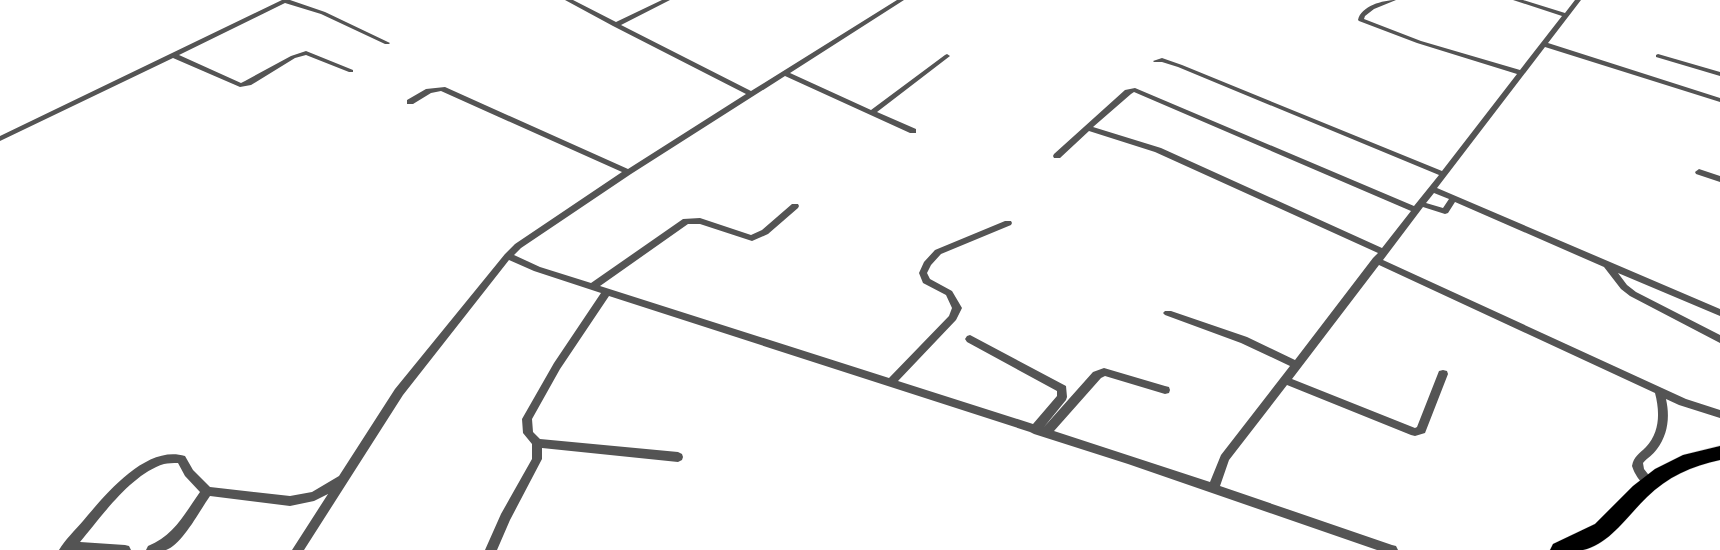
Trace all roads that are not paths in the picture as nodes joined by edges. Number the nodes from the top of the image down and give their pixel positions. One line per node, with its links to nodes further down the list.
1 (286, 0): 10 (street); 12 (street)
2 (568, 0): 9 (street)
3 (667, 0): 9 (street)
4 (901, 0): 17 (street)
5 (1394, 0): 18 (street)
6 (1516, 0): 8 (street)
7 (1578, 0): 8 (street)
8 (1566, 15): 11 (street)
9 (615, 25): 20 (street)
10 (387, 43)
11 (1544, 44): 18 (street); 21 (street)
12 (173, 55): 16 (street); 26 (street)
13 (947, 56): 23 (street)
14 (1659, 56): 19 (street)
15 (1156, 61): 30 (street)
16 (351, 71)
17 (783, 73): 20 (street); 23 (street)
18 (1521, 73): 30 (street)
19 (1720, 74)
20 (751, 93): 28 (street)
21 (1720, 100)
22 (410, 102): 28 (street)
23 (873, 112): 25 (street)
24 (1088, 128): 27 (street); 35 (street); 38 (street)
25 (913, 131)
26 (0, 140)
27 (1057, 156)
28 (628, 172): 37 (street)
29 (1698, 172): 31 (street)
30 (1443, 174): 32 (street)
31 (1720, 179)
32 (1432, 189): 33 (street); 35 (street)
33 (1454, 198): 35 (street); 39 (street)
34 (795, 206): 40 (street)
35 (1418, 207): 38 (street)
36 (1008, 223): 49 (street)
37 (508, 256): 40 (street); 58 (street)
38 (1380, 256): 46 (street); 51 (street)
39 (1607, 264): 43 (street); 45 (street)
40 (592, 287): 41 (street)
41 (607, 292): 49 (street); 55 (street)
42 (1168, 313): 46 (street)
43 (1720, 313)
44 (970, 339): 53 (street)
45 (1720, 339)
46 (1296, 365): 48 (street)
47 (1443, 374): 48 (street)
48 (1285, 380): 60 (street)
49 (890, 383): 53 (street)
50 (1165, 390): 54 (street)
51 (1659, 391): 52 (street); 59 (street)
52 (1720, 414)
53 (1034, 430): 54 (street)
54 (1045, 434): 60 (street)
55 (537, 443): 57 (street); 67 (street)
56 (1720, 453): 59 (main road)
57 (678, 457)
58 (344, 478): 61 (street); 66 (street)
59 (1650, 483): 69 (main road)
60 (1213, 489): 62 (street)
61 (207, 491): 63 (street); 65 (street)
62 (1366, 545): 68 (street)
63 (66, 550): 64 (street)
64 (126, 550)
65 (152, 550)
66 (298, 550)
67 (491, 550)
68 (1392, 550)
69 (1560, 550)

